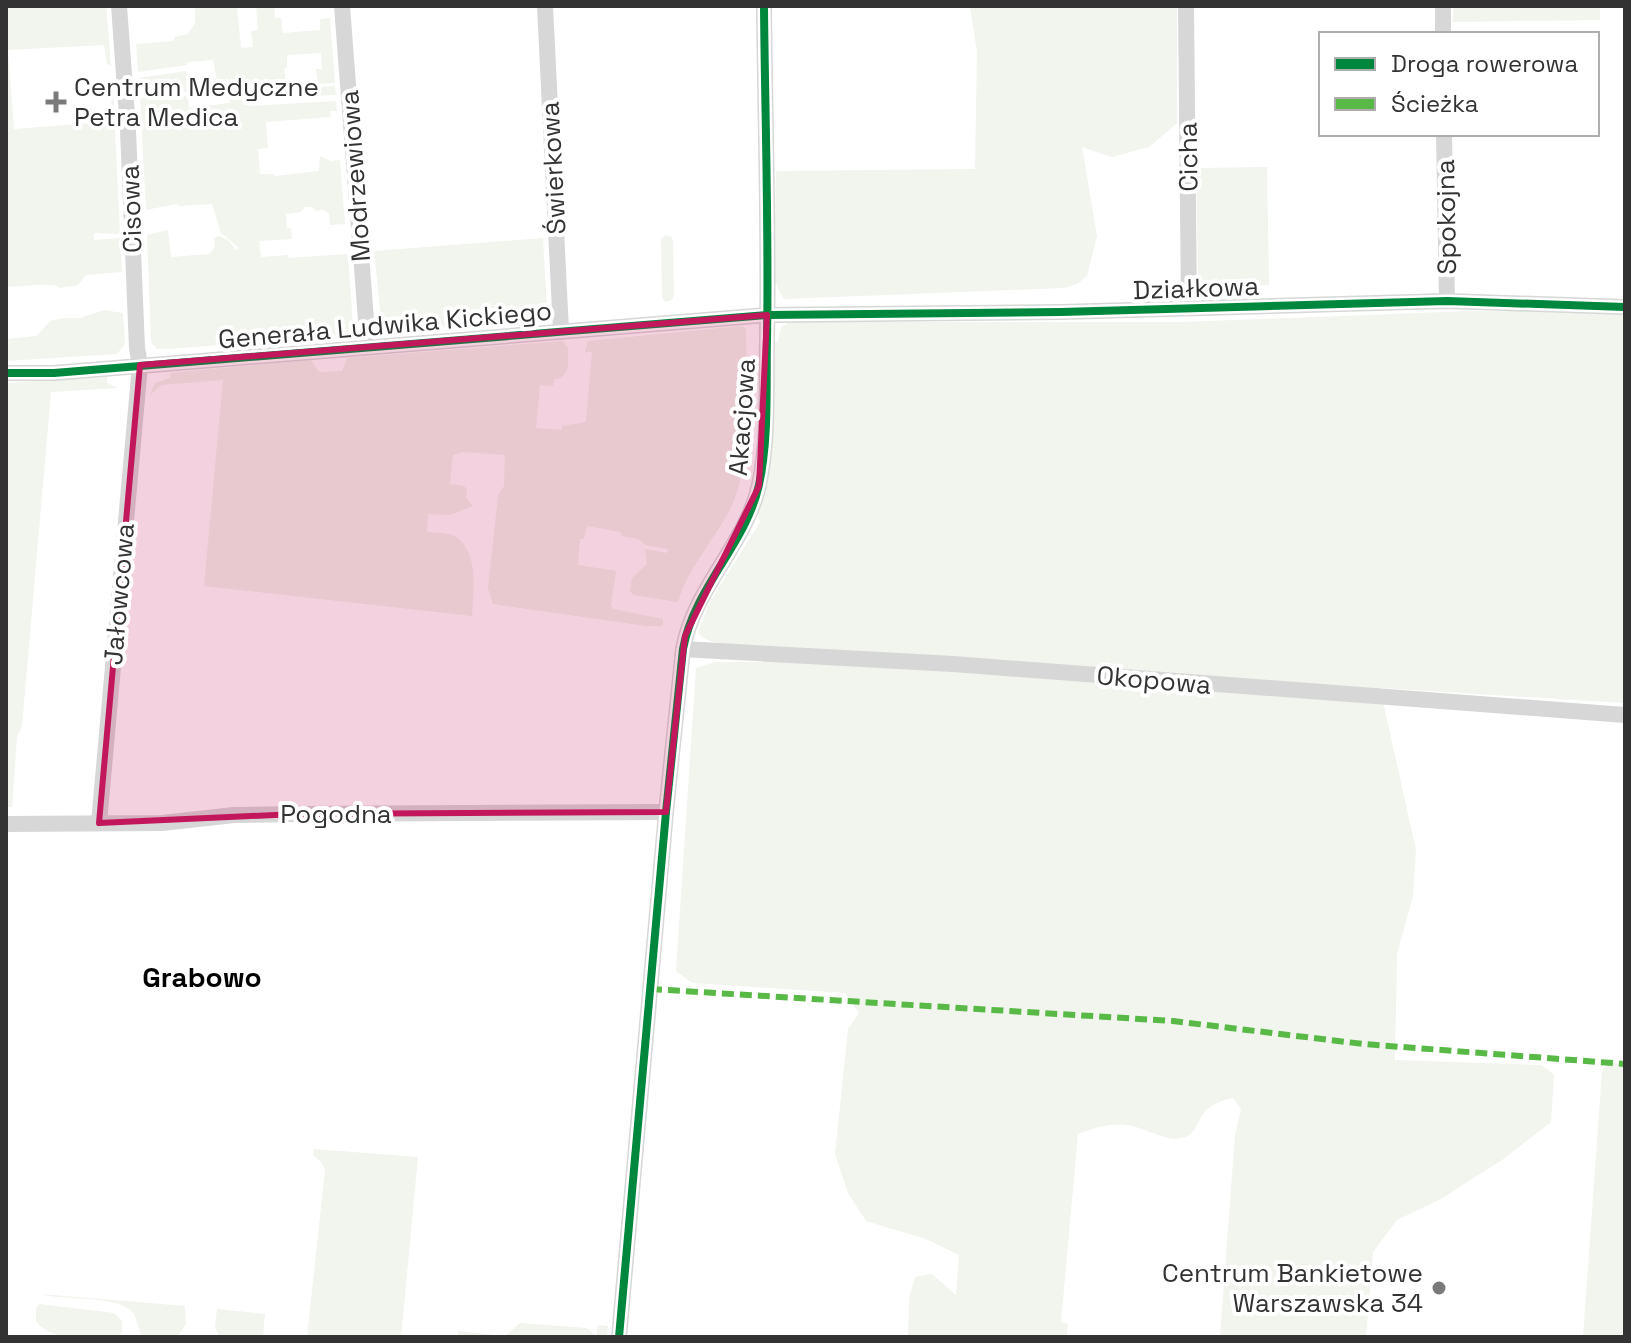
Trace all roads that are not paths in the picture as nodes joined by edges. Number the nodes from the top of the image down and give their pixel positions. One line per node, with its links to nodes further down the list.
1 (119, 6): 15 (street, Cisowa)
2 (342, 6): 14 (street, Modrzewiowa)
3 (545, 6): 13 (street, Świerkowa)
4 (764, 6): 12 (street, Akacjowa)
5 (1186, 6): 11 (street, Cicha)
6 (1443, 6): 7 (street)
7 (1443, 32)
8 (1444, 136): 9 (street, Spokojna)
9 (1447, 301): 10 (street, Działkowa); 11 (street, Działkowa)
10 (1625, 307)
11 (1189, 308): 12 (street, Działkowa)
12 (767, 315): 13 (street, Generała Ludwika Kickiego); 17 (street, Akacjowa)
13 (561, 331): 14 (street, Generała Ludwika Kickiego)
14 (368, 346): 15 (street, Generała Ludwika Kickiego)
15 (140, 365): 16 (street, Generała Ludwika Kickiego); 20 (street, Jałowcowa)
16 (6, 373)
17 (683, 649): 18 (street, Okopowa); 19 (street, Akacjowa)
18 (1625, 715)
19 (666, 812): 20 (street, Pogodna); 22 (street, Akacjowa)
20 (99, 823): 21 (street, Pogodna)
21 (6, 824)
22 (619, 1337)

